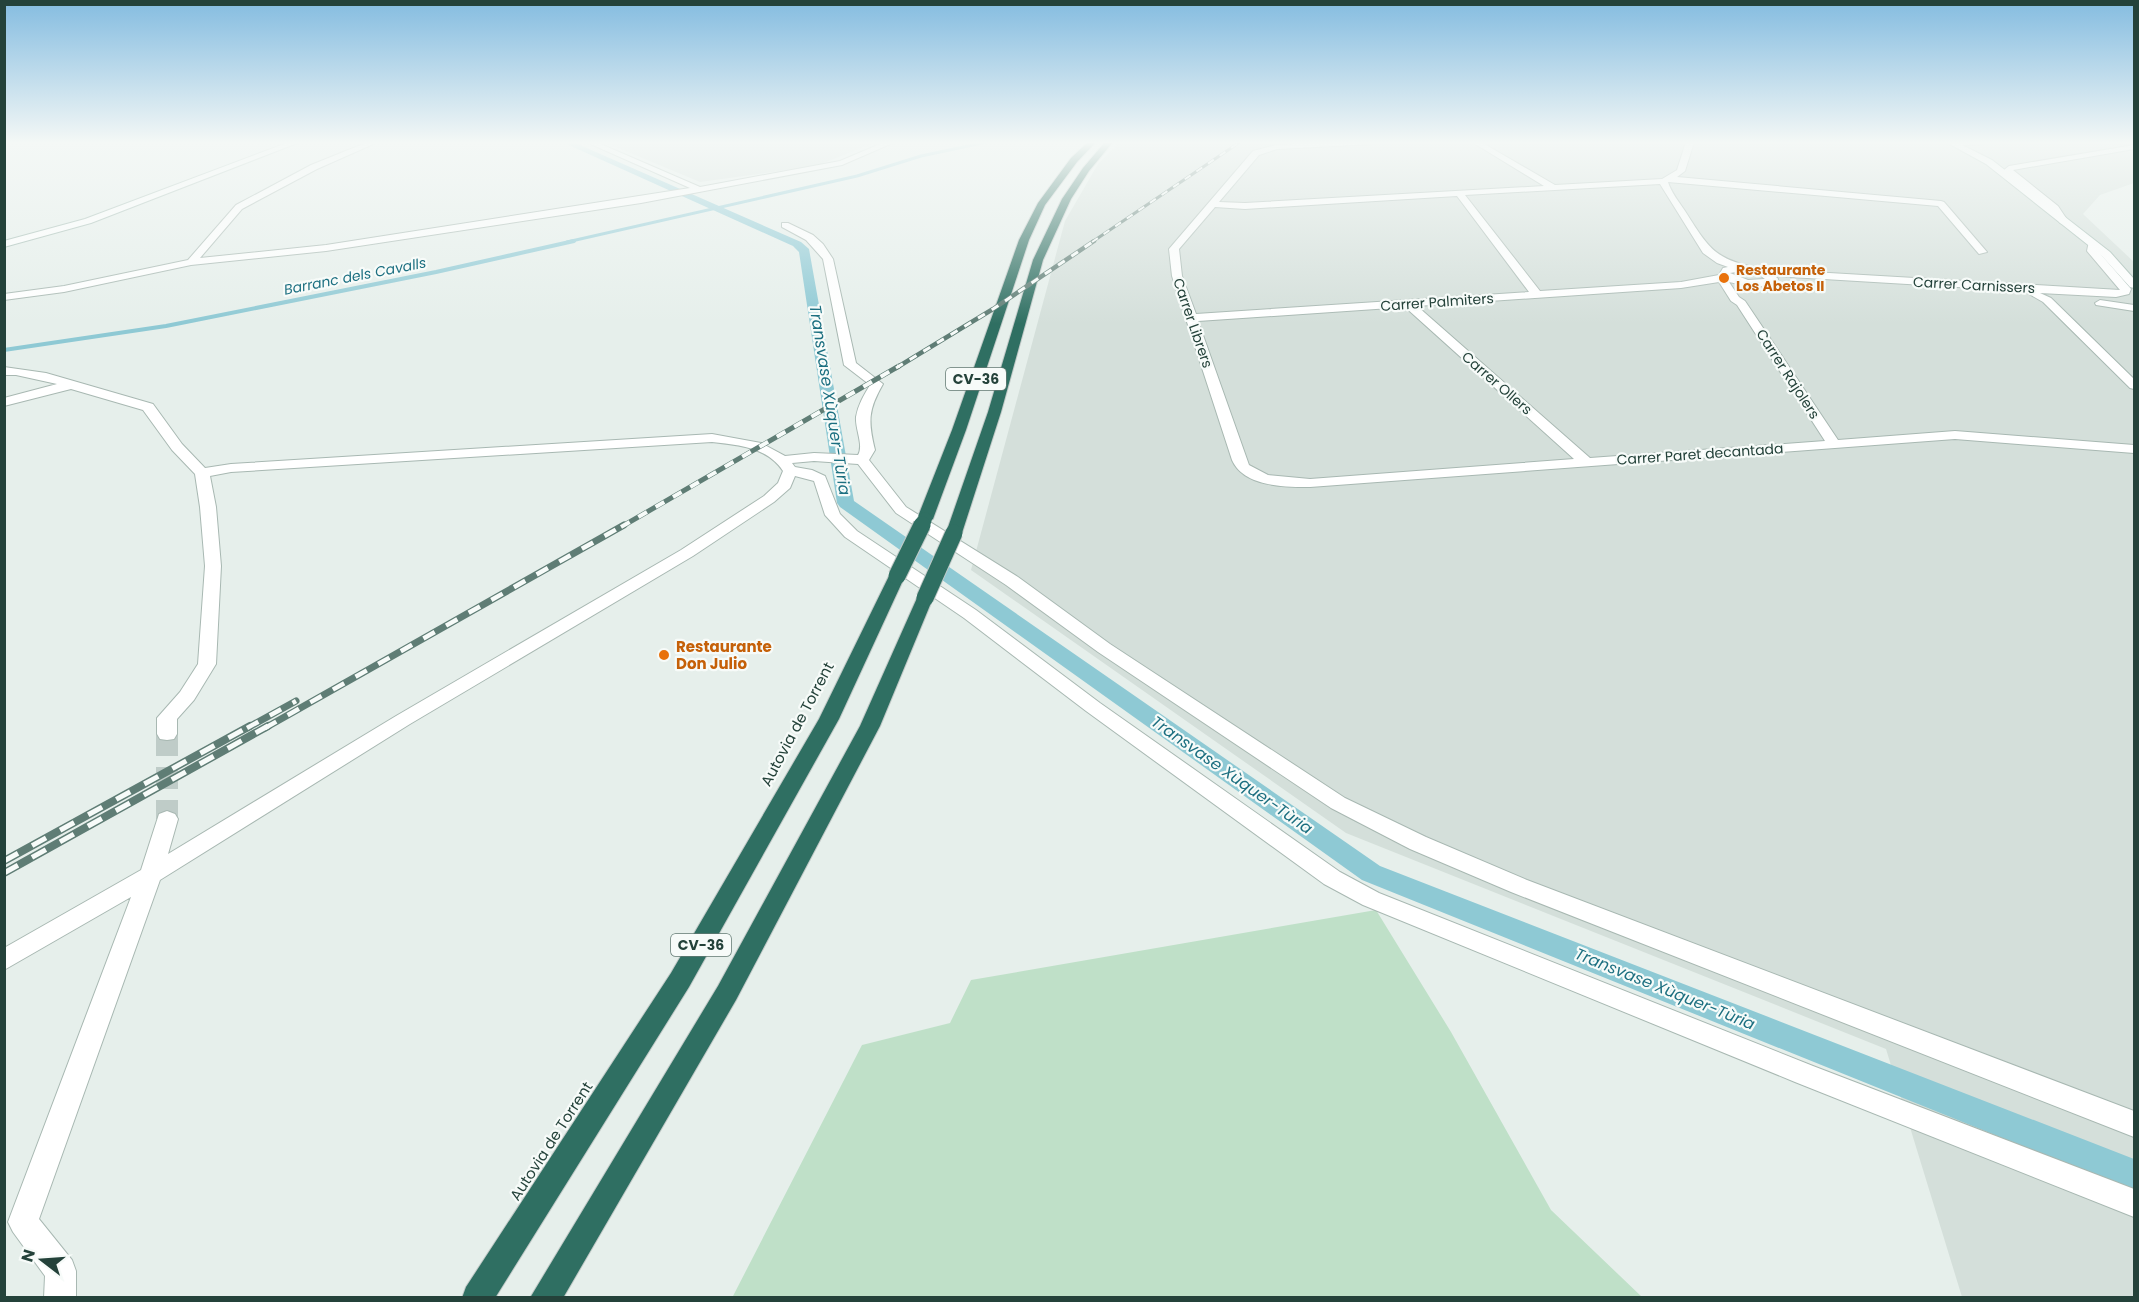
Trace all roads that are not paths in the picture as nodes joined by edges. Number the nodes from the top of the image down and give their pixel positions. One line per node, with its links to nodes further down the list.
1 (136, 203): 16 (street)
2 (247, 203): 19 (street)
3 (620, 203): 19 (street)
4 (1043, 203): 52 (highway, Autovia de Torrent / CV-36, bridge)
5 (1063, 203): 53 (highway, CV-36, bridge)
6 (1298, 203): 12 (street)
7 (1466, 203): 28 (street)
8 (1675, 203): 17 (street, Carrer Rajolers)
9 (1927, 203): 18 (street)
10 (2040, 203): 13 (street)
11 (2049, 203): 13 (street)
12 (1211, 204): 33 (street, Carrer Librers)
13 (2063, 221): 15 (street)
14 (784, 225): 40 (street)
15 (2092, 243): 26 (street); 27 (street, Carrer Carnissers)
16 (4, 244)
17 (1706, 251): 20 (street, Carrer Rajolers); 24 (street, Carrer Rajolers)
18 (1982, 252)
19 (191, 262): 29 (street)
20 (1742, 268): 21 (street, Carrer Carnissers); 24 (street)
21 (1761, 272): 22 (street); 27 (street, Carrer Carnissers)
22 (1769, 282): 25 (street, Carrer Carnissers); 30 (street, Carrer Carnissers)
23 (1682, 285): 24 (street, Carrer Palmiters); 24 (street, Carrer Palmiters); 28 (street, Carrer Palmiters)
24 (1730, 285): 25 (street, Carrer Palmiters); 25 (street); 38 (street, Carrer Rajolers)
25 (1753, 285)
26 (2134, 285)
27 (2021, 288): 30 (street)
28 (1537, 295): 31 (street, Carrer Palmiters)
29 (4, 297)
30 (2047, 300): 32 (street, Carrer Carnissers); 36 (street)
31 (1408, 304): 33 (street, Carrer Palmiters); 41 (street, Carrer Ollers)
32 (2134, 309)
33 (1192, 318): 44 (street, Carrer Librers)
34 (4, 371): 35 (street)
35 (70, 385): 37 (street); 43 (street)
36 (2134, 385)
37 (4, 402)
38 (1834, 444): 39 (street, Carrer Paret decantada); 41 (street, Carrer Paret decantada)
39 (2134, 449)
40 (862, 460): 42 (street); 49 (street)
41 (1586, 462): 44 (street, Carrer Paret decantada)
42 (787, 465): 43 (street); 47 (street); 50 (street)
43 (202, 472): 45 (street)
44 (1266, 478)
45 (167, 734)
46 (168, 819): 47 (street)
47 (151, 875): 48 (street); 51 (street)
48 (4, 960)
49 (2134, 1124)
50 (2134, 1203)
51 (60, 1298)
52 (477, 1298)
53 (545, 1298)

